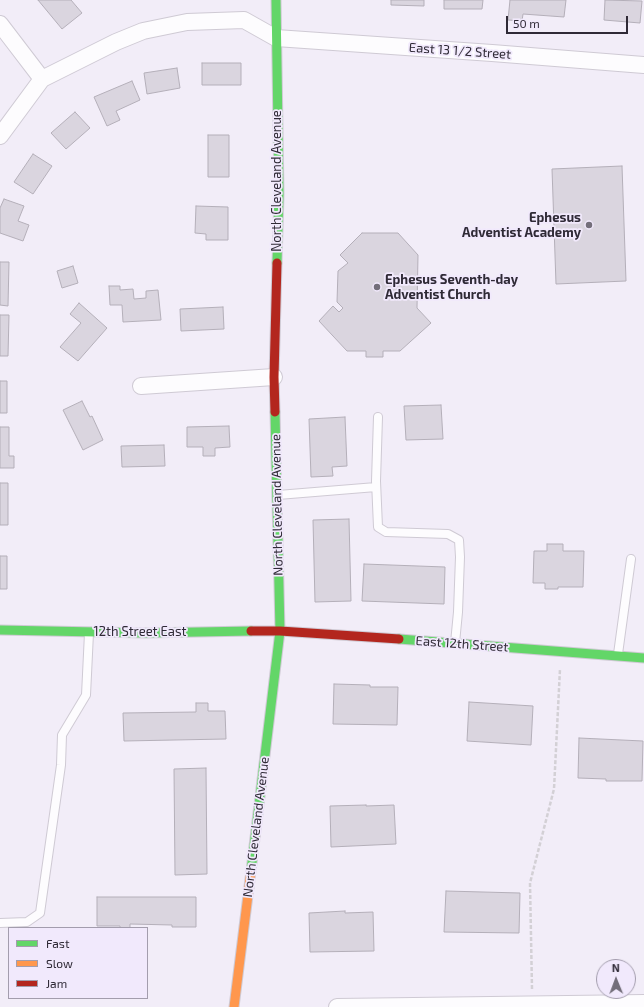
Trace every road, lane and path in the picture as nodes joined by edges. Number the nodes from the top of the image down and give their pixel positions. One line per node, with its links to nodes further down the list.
1 (276, 0): 3 (street, North Cleveland Avenue)
2 (0, 24): 5 (street)
3 (276, 38): 4 (street, East 13 1/2 Street); 5 (street); 7 (street, North Cleveland Avenue)
4 (644, 65)
5 (42, 79): 6 (street)
6 (0, 136)
7 (274, 378): 8 (street); 11 (street, North Cleveland Avenue)
8 (141, 386)
9 (378, 417): 10 (lane)
10 (376, 487): 11 (lane); 16 (lane)
11 (277, 495): 15 (street, North Cleveland Avenue)
12 (631, 559): 18 (lane)
13 (0, 630): 14 (street, 12th Street East)
14 (90, 631): 15 (street, 12th Street East); 20 (lane)
15 (280, 631): 16 (street, East 12th Street); 23 (street, North Cleveland Avenue)
16 (455, 644): 17 (street, East 12th Street)
17 (561, 651): 18 (street, East 12th Street); 22 (path)
18 (618, 655): 19 (street, East 12th Street)
19 (644, 658)
20 (0, 923)
21 (644, 1004): 22 (street)
22 (532, 1005): 24 (street)
23 (234, 1007)
24 (337, 1007)

